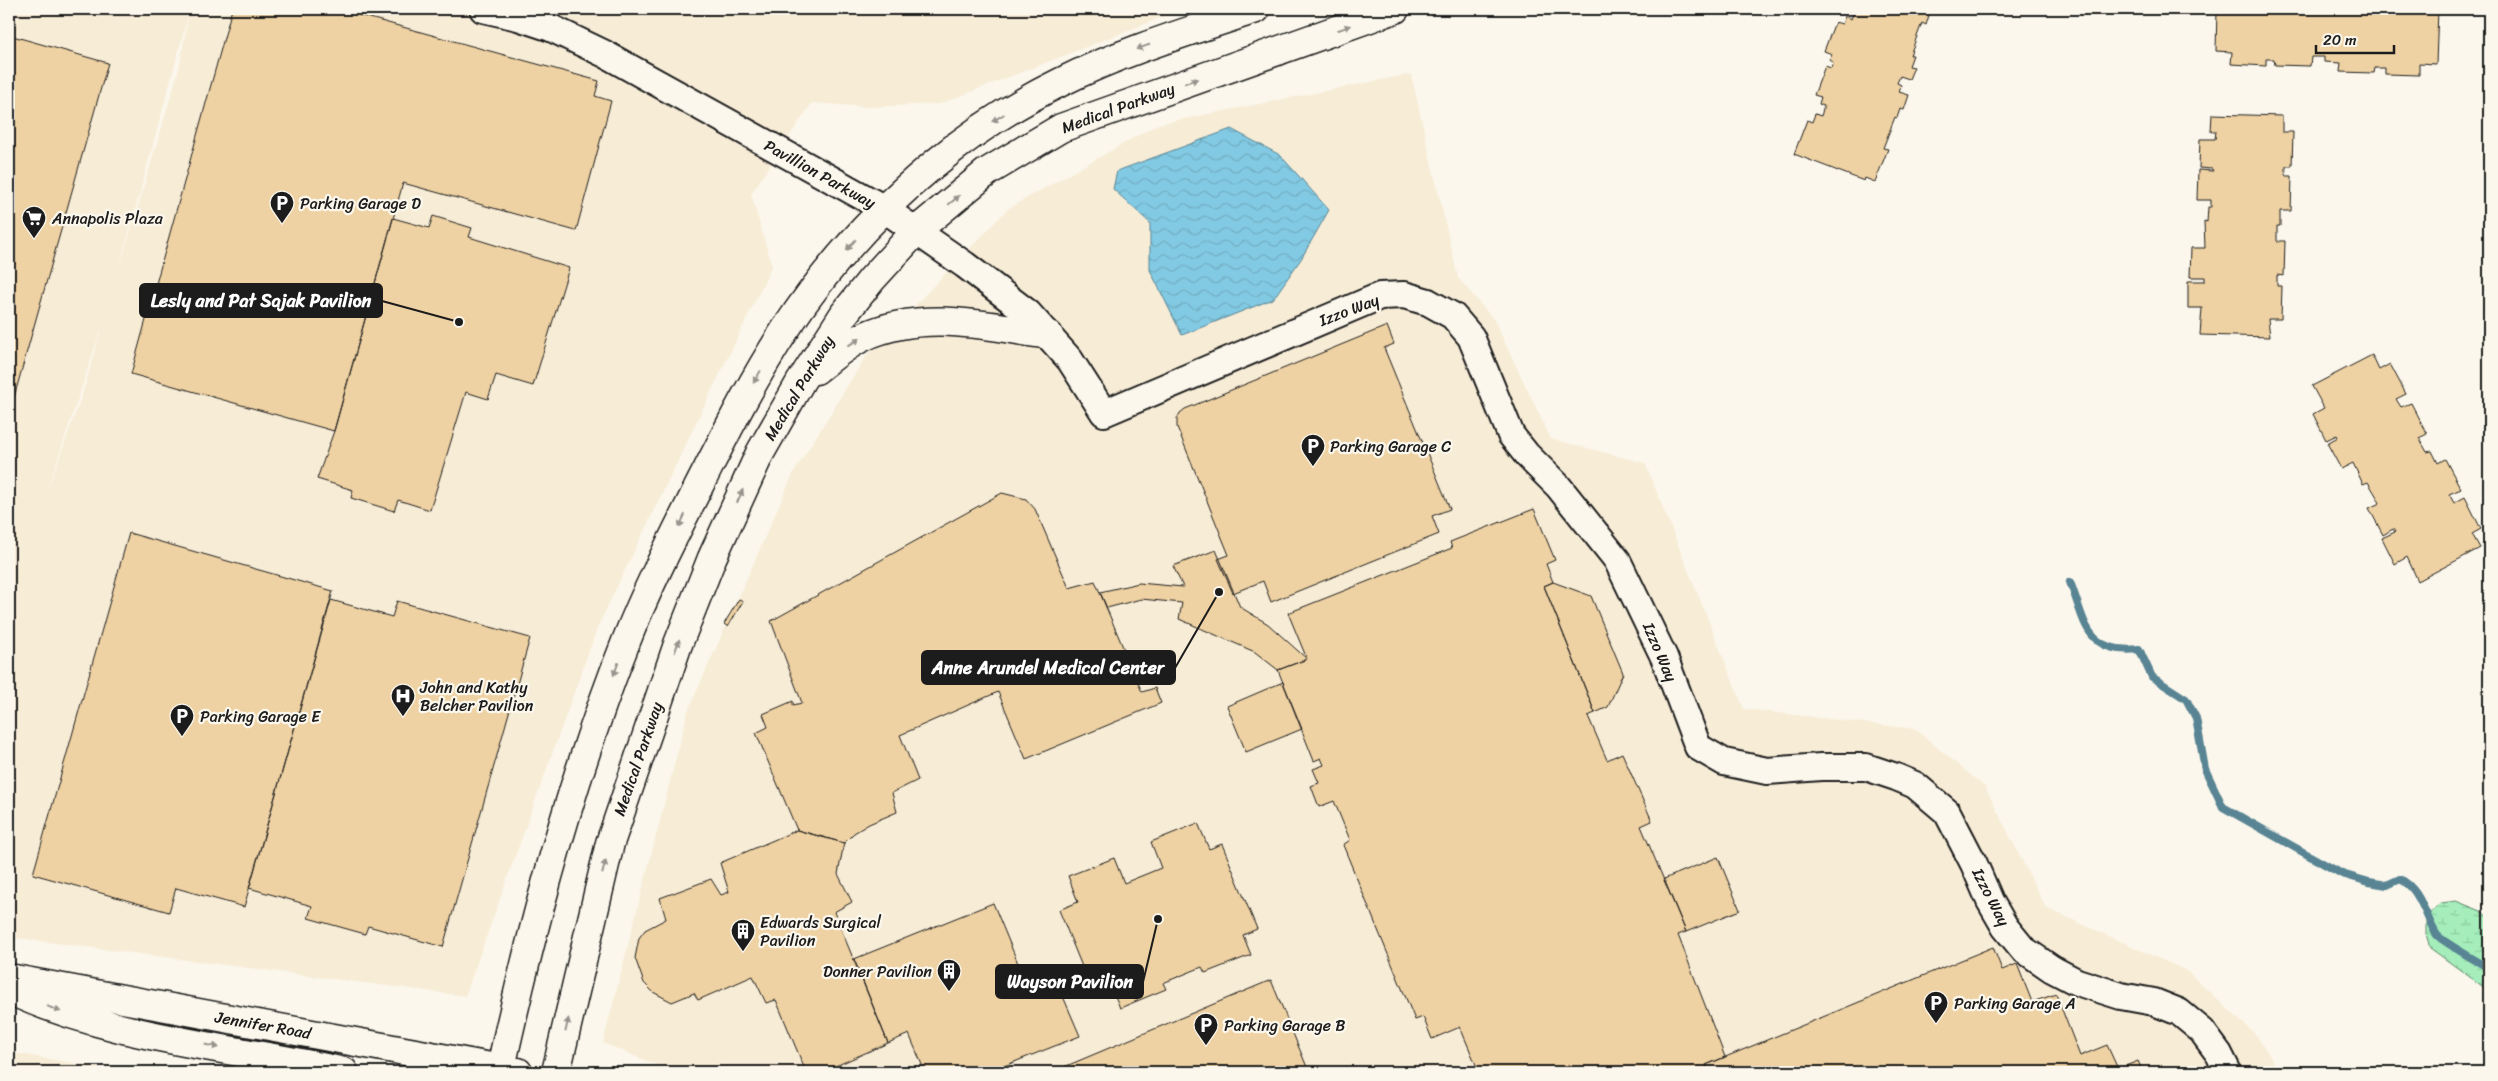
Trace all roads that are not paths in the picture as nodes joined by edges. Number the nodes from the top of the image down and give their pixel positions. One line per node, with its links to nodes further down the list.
1 (483, 9): 4 (street, Pavillion Parkway)
2 (1256, 9): 4 (main road, one-way to 4)
3 (1395, 9): 5 (main road, Medical Parkway, one-way to 3)
4 (883, 208): 5 (street, Pavillion Parkway); 11 (main road, one-way to 11)
5 (916, 231): 6 (street, Pavillion Parkway); 7 (main road, Medical Parkway)
6 (1049, 335): 7 (main road, one-way to 6); 8 (street, Pavillion Parkway)
7 (801, 381): 13 (main road, Medical Parkway, one-way to 7)
8 (1104, 413): 14 (street, Izzo Way)
9 (9, 978): 11 (main road, Jennifer Road)
10 (9, 990): 12 (main road, one-way to 12)
11 (506, 1071)
12 (344, 1072)
13 (556, 1072)
14 (2228, 1072)

